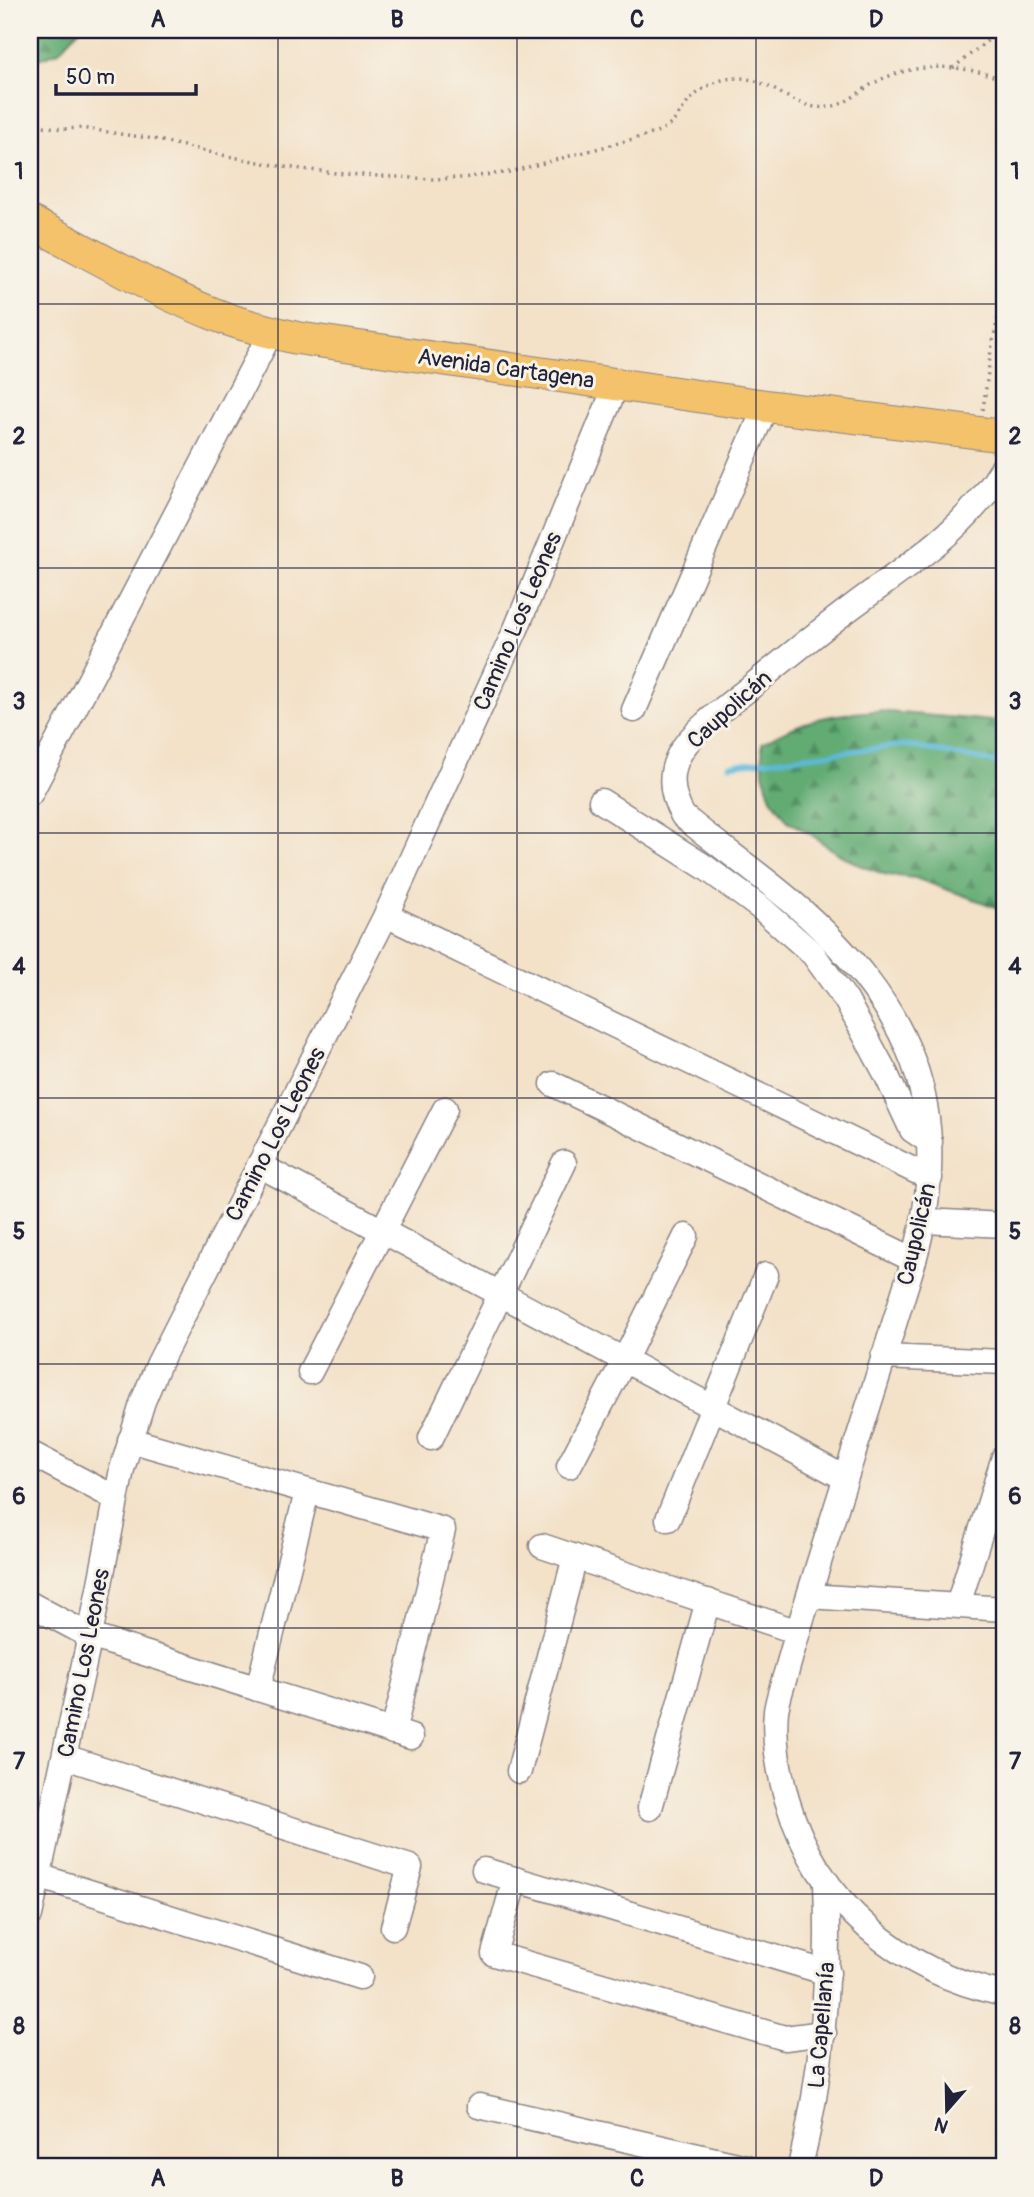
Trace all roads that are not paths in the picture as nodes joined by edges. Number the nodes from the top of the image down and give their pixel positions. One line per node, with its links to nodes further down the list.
1 (30, 222): 2 (main road, Avenida Cartagena)
2 (271, 332): 3 (main road, Avenida Cartagena); 8 (street)
3 (617, 383): 4 (main road, Avenida Cartagena); 10 (street, Camino Los Leones)
4 (766, 406): 5 (main road, Avenida Cartagena); 7 (street)
5 (993, 434)
6 (1004, 466): 13 (street, Caupolicán)
7 (634, 710)
8 (30, 794)
9 (601, 802): 13 (street)
10 (386, 915): 15 (street, Camino Los Leones); 16 (street)
11 (553, 1084): 21 (street)
12 (445, 1109): 19 (street)
13 (930, 1142): 16 (street, Caupolicán)
14 (564, 1163): 23 (street)
15 (259, 1165): 19 (street); 30 (street, Camino Los Leones)
16 (930, 1178): 17 (street, Caupolicán)
17 (924, 1221): 18 (street); 21 (street, Caupolicán)
18 (1004, 1225)
19 (382, 1231): 23 (street); 27 (street)
20 (685, 1236): 25 (street)
21 (914, 1260): 24 (street, Caupolicán)
22 (766, 1275): 28 (street)
23 (500, 1295): 25 (street); 29 (street)
24 (884, 1357): 26 (street); 34 (street, Caupolicán)
25 (624, 1361): 28 (street); 33 (street)
26 (1004, 1362)
27 (310, 1372)
28 (711, 1408): 34 (street); 37 (street)
29 (431, 1438)
30 (130, 1440): 35 (street); 36 (street, Camino Los Leones)
31 (30, 1453): 36 (street)
32 (1004, 1457): 38 (street)
33 (569, 1466)
34 (845, 1478): 41 (street, Caupolicán)
35 (307, 1492): 48 (street); 48 (street)
36 (115, 1498): 47 (street, Camino Los Leones)
37 (668, 1518)
38 (994, 1526): 44 (street)
39 (542, 1546): 40 (street)
40 (575, 1557): 42 (street); 50 (street)
41 (809, 1596): 44 (street); 46 (street, Caupolicán)
42 (708, 1601): 46 (street); 51 (street)
43 (30, 1604): 47 (street)
44 (957, 1605): 45 (street)
45 (1004, 1609)
46 (798, 1632): 55 (street, Caupolicán)
47 (90, 1636): 48 (street); 49 (street, Camino Los Leones)
48 (258, 1689)
49 (65, 1757): 53 (street, Camino Los Leones); 57 (street)
50 (519, 1771)
51 (650, 1808)
52 (484, 1870): 54 (street)
53 (38, 1875): 56 (street, Camino Los Leones); 59 (street)
54 (515, 1879): 58 (street); 61 (street)
55 (826, 1882): 58 (street, La Capellanía); 60 (street, Caupolicán)
56 (30, 1915)
57 (393, 1927)
58 (828, 1973): 61 (street, La Capellanía)
59 (360, 1977)
60 (1004, 1994)
61 (824, 2033): 64 (street, La Capellanía)
62 (479, 2106): 63 (street)
63 (746, 2167)
64 (800, 2167)

